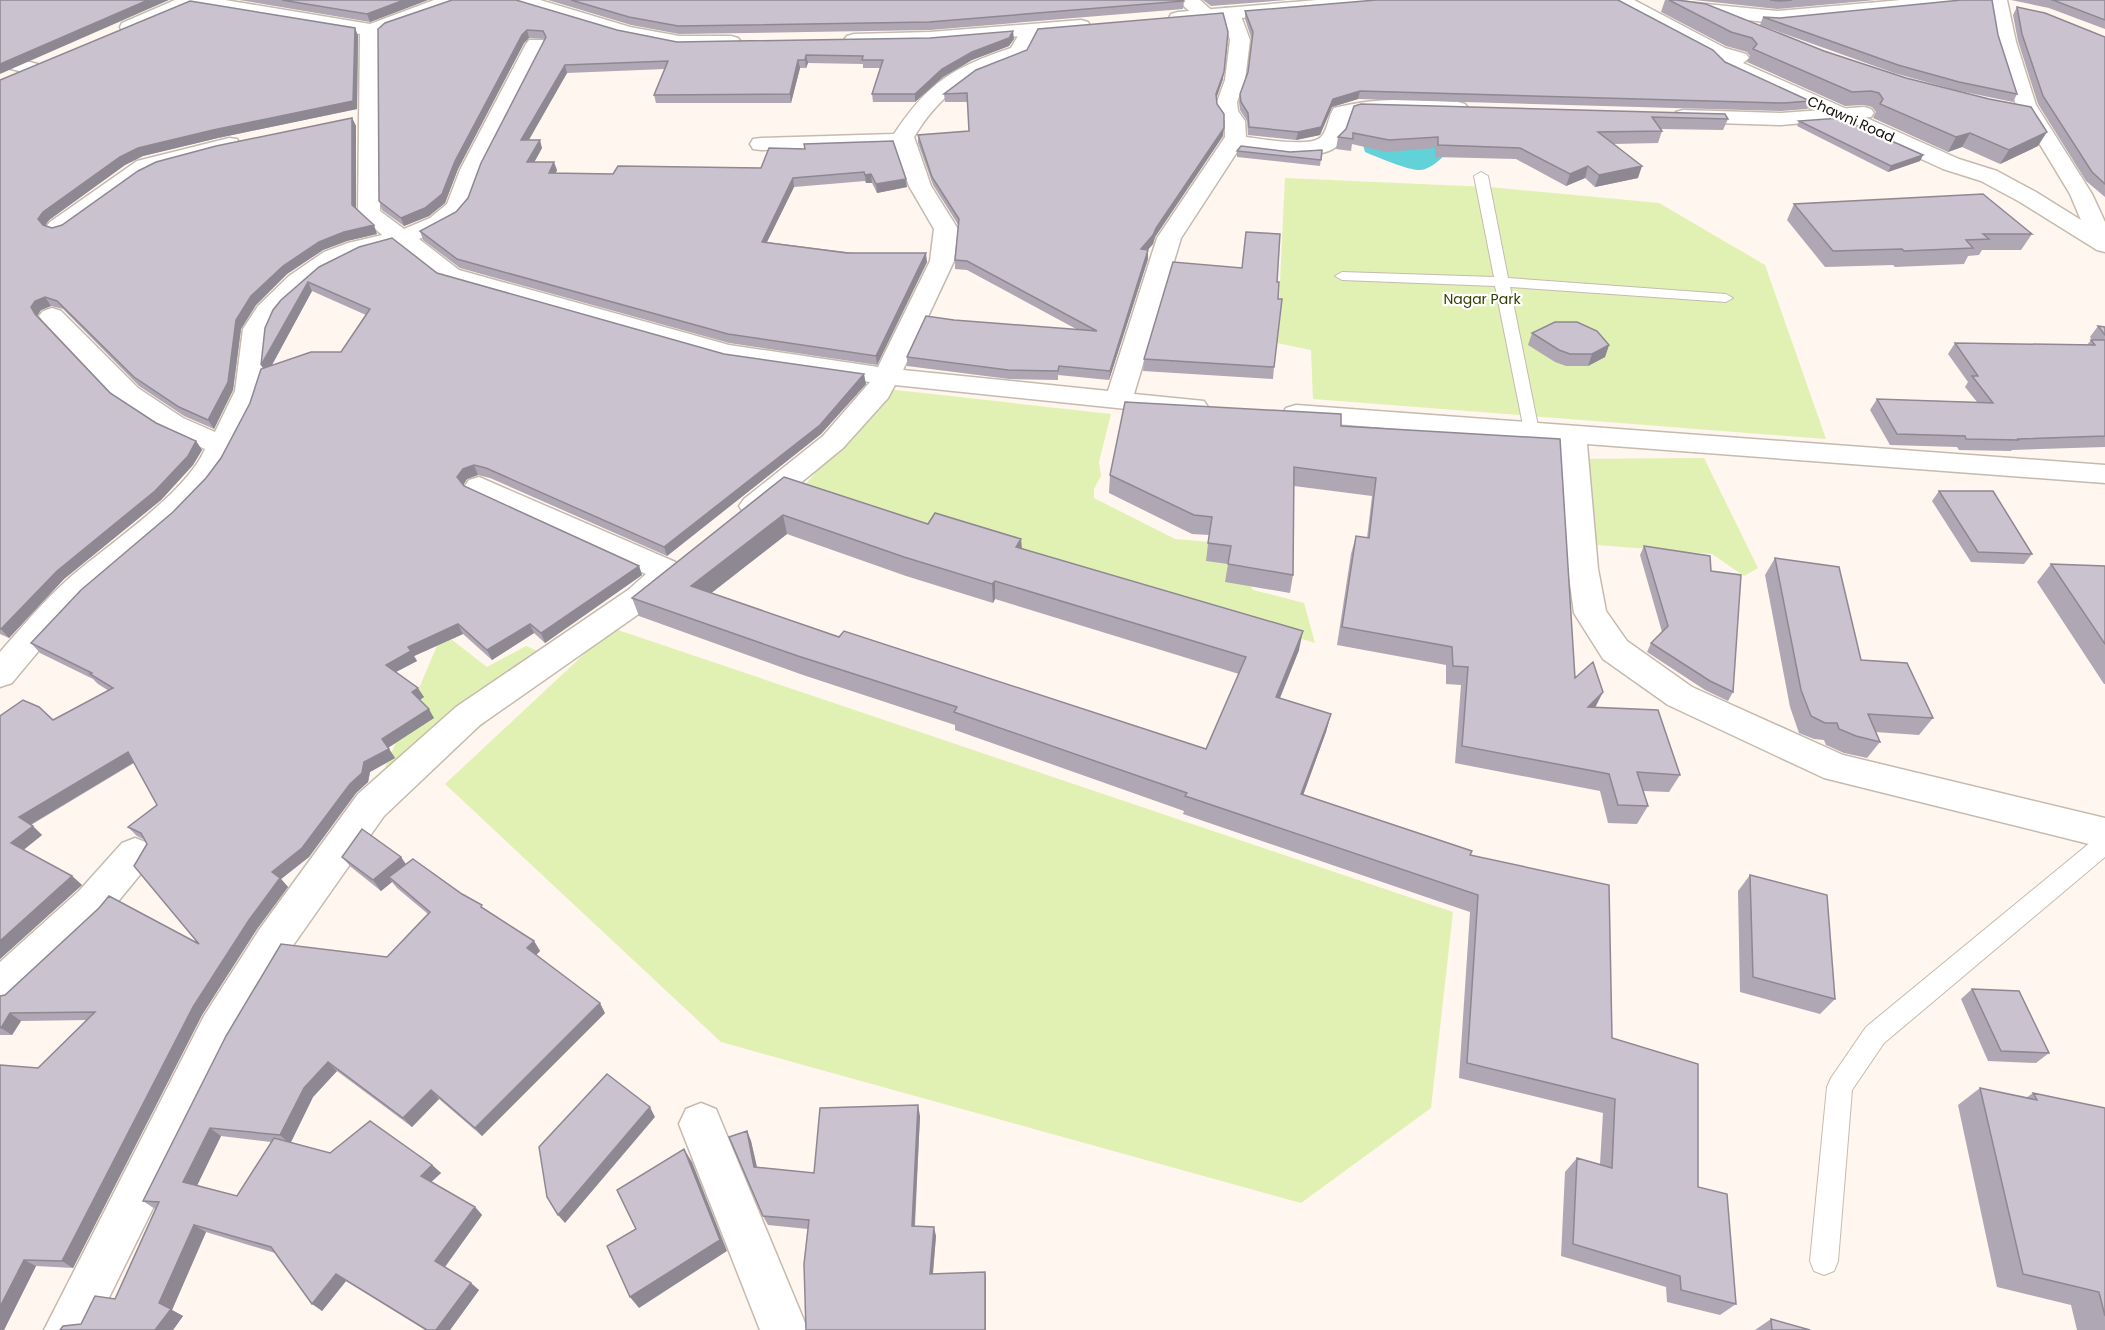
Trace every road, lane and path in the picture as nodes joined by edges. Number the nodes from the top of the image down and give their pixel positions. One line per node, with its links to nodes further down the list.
1 (191, 0): 15 (street); 17 (street)
2 (452, 0): 15 (street)
3 (520, 0): 20 (street)
4 (1188, 0): 12 (street)
5 (1379, 0): 11 (street)
6 (1620, 0): 22 (street, Chawni Road)
7 (1627, 0): 10 (street)
8 (1961, 0): 10 (street)
9 (2005, 4): 39 (street)
10 (1706, 10): 18 (street)
11 (1231, 12): 12 (street); 33 (street)
12 (1208, 15): 13 (street)
13 (1164, 19)
14 (1096, 24): 16 (street)
15 (372, 30): 38 (street)
16 (1030, 31): 19 (street); 32 (street)
17 (107, 37)
18 (1766, 37)
19 (838, 41)
20 (747, 42)
21 (536, 45): 38 (street)
22 (1718, 52): 28 (street, Chawni Road); 29 (street, Chawni Road)
23 (55, 59): 25 (street)
24 (0, 60): 25 (street)
25 (34, 69): 26 (street)
26 (9, 80)
27 (1474, 109): 33 (street)
28 (1864, 113): 29 (street); 36 (street, Chawni Road)
29 (1843, 115): 30 (street); 36 (street, Chawni Road)
30 (1659, 116)
31 (251, 140): 37 (street)
32 (904, 140): 34 (street); 44 (street)
33 (1233, 142): 45 (street)
34 (760, 144)
35 (1481, 176): 41 (lane)
36 (1989, 176): 39 (street, Chawni Road)
37 (58, 227)
38 (402, 239): 44 (street); 50 (street)
39 (2103, 244)
40 (1342, 276): 41 (lane)
41 (1502, 282): 42 (lane); 48 (lane)
42 (1726, 298)
43 (52, 316): 50 (street)
44 (885, 376): 45 (street); 53 (street)
45 (1118, 401): 46 (street)
46 (1224, 409)
47 (1271, 412): 48 (street)
48 (1531, 431): 49 (street)
49 (1572, 434): 51 (street); 55 (street)
50 (221, 445): 54 (street)
51 (2105, 474)
52 (479, 487): 61 (street)
53 (730, 525)
54 (0, 674)
55 (2105, 833)
56 (2105, 844): 60 (lane)
57 (135, 854): 58 (street)
58 (0, 988)
59 (701, 1124): 62 (street)
60 (1824, 1261)
61 (68, 1330)
62 (784, 1330)

